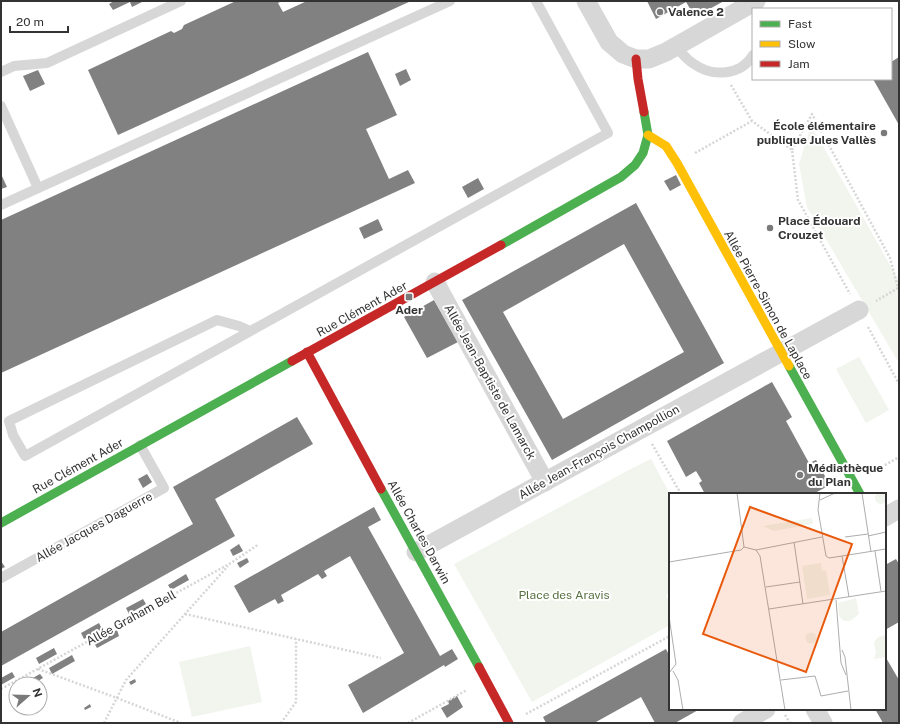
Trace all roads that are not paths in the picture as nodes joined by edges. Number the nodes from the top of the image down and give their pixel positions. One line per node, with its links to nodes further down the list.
1 (181, 1): 9 (lane)
2 (450, 1): 12 (lane)
3 (536, 1): 16 (lane)
4 (586, 1): 8 (street)
5 (755, 4): 6 (street)
6 (676, 47): 7 (lane); 8 (street)
7 (752, 56)
8 (636, 59): 11 (street, Rue Clément Ader)
9 (1, 72)
10 (1, 106): 12 (lane)
11 (648, 135): 14 (street, Rue Clément Ader); 18 (street, Allée Pierre-Simon de Laplace)
12 (38, 188): 13 (lane)
13 (1, 205)
14 (435, 282): 17 (street, Rue Clément Ader); 20 (street, Allée Jean-Baptiste de Lamarck)
15 (859, 310): 18 (street, Allée Jean-François Champollion)
16 (250, 331): 16 (lane)
17 (307, 352): 19 (street, Rue Clément Ader); 25 (street, Allée Charles Darwin)
18 (781, 353): 20 (street, Allée Jean-François Champollion); 21 (street, Allée Pierre-Simon de Laplace)
19 (140, 445): 24 (street, Rue Clément Ader); 26 (lane, Allée Jacques Daguerre)
20 (545, 482): 25 (street, Allée Jean-François Champollion)
21 (859, 493)
22 (899, 509): 23 (street)
23 (886, 516)
24 (1, 523)
25 (416, 552): 29 (street, Allée Charles Darwin)
26 (1, 578)
27 (764, 710): 30 (street)
28 (816, 710): 31 (street)
29 (509, 723)
30 (742, 723)
31 (823, 723)

